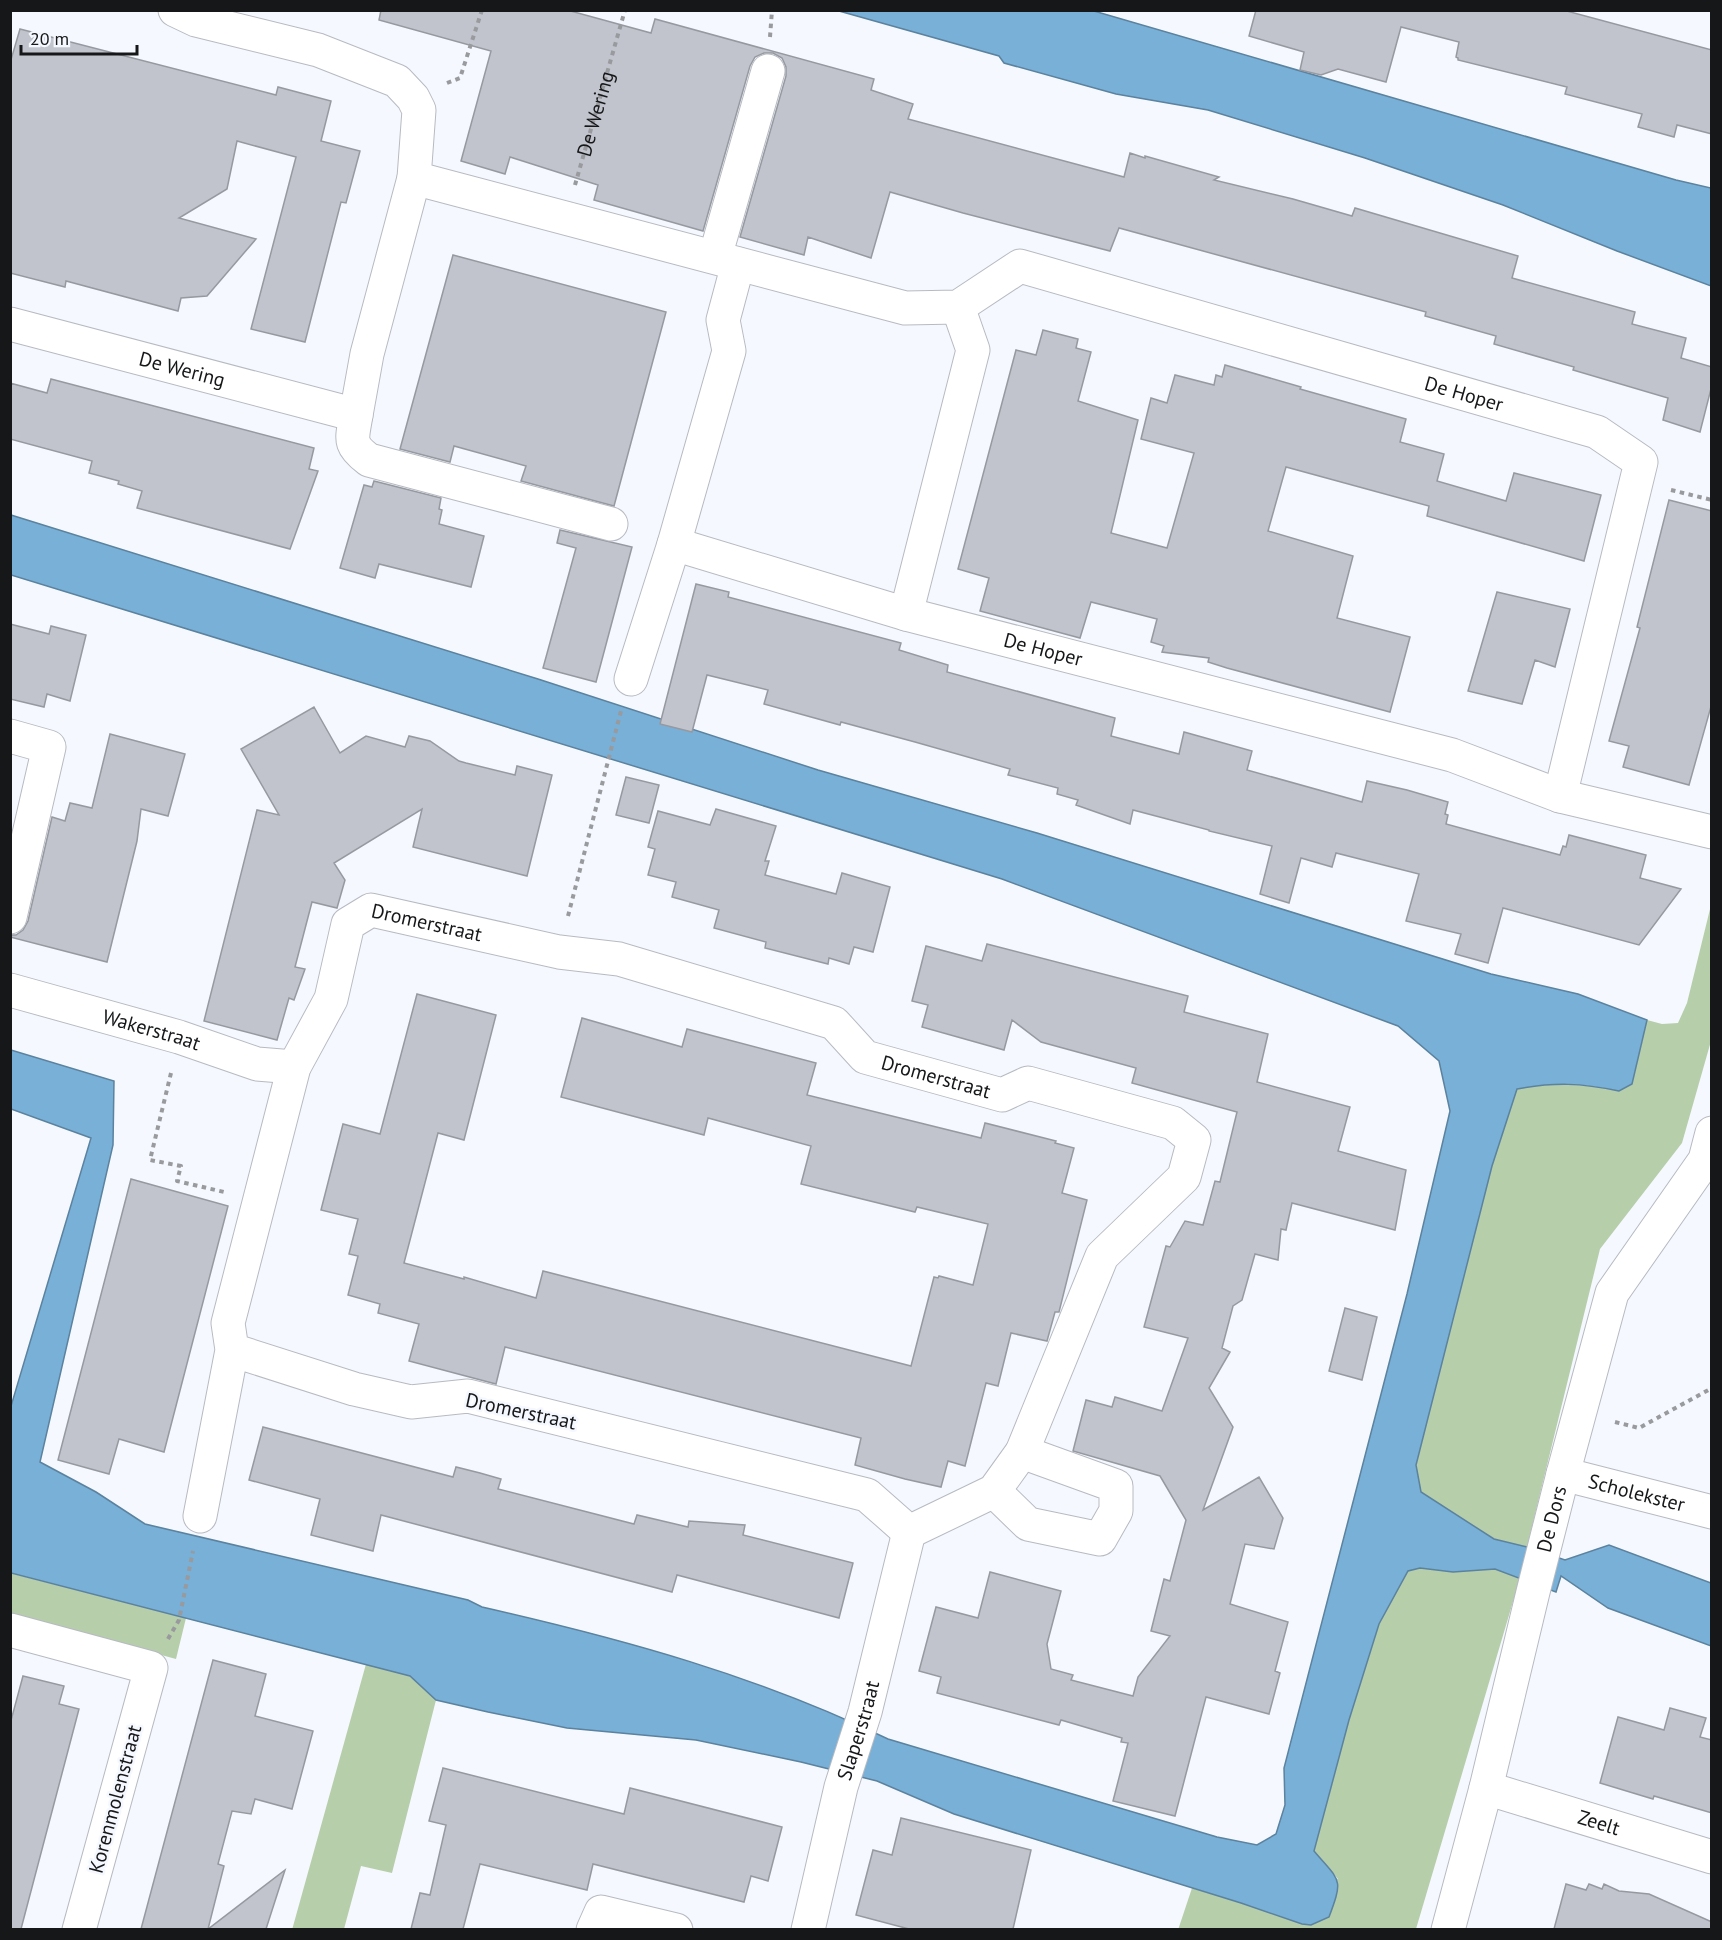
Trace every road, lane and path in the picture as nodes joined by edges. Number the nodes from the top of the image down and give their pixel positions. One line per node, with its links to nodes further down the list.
1 (482, 10): 5 (path)
2 (625, 10): 7 (path, De Wering)
3 (190, 14): 5 (street)
4 (768, 71): 8 (street)
5 (413, 98): 6 (street)
6 (414, 178): 7 (street); 11 (street)
7 (566, 218): 8 (street)
8 (726, 260): 9 (street); 13 (street)
9 (958, 307): 14 (street); 17 (street, De Hoper)
10 (10, 324): 11 (street, De Wering)
11 (356, 415): 12 (street)
12 (611, 525)
13 (674, 544): 14 (street, De Hoper); 15 (street)
14 (906, 614): 17 (street, De Hoper)
15 (631, 679): 20 (path)
16 (10, 736): 19 (street)
17 (1560, 796): 18 (street, De Hoper)
18 (1712, 832)
19 (10, 917)
20 (559, 952): 23 (street, Dromerstraat); 29 (street, Dromerstraat)
21 (10, 990): 22 (street, Wakerstraat)
22 (179, 1037): 23 (street, Wakerstraat); 25 (path)
23 (294, 1067): 25 (street, Dromerstraat)
24 (1712, 1133): 28 (street, De Dors)
25 (259, 1201): 26 (street, Dromerstraat)
26 (232, 1350): 33 (street); 34 (street, Dromerstraat)
27 (1712, 1388): 28 (path)
28 (1580, 1412): 30 (street, De Dors)
29 (1022, 1452): 31 (street, Dromerstraat); 31 (street)
30 (1563, 1474): 32 (street, Scholekster); 37 (street, De Dors)
31 (994, 1491): 34 (street, Dromerstraat)
32 (1712, 1512)
33 (200, 1516): 35 (path)
34 (909, 1532): 42 (street, Slaperstraat)
35 (179, 1620)
36 (10, 1630): 39 (street, Korenmolenstraat)
37 (1486, 1788): 38 (street, Zeelt); 43 (street, De Dors)
38 (1712, 1857)
39 (79, 1929)
40 (593, 1929): 41 (street)
41 (676, 1929)
42 (808, 1929)
43 (1448, 1929)

